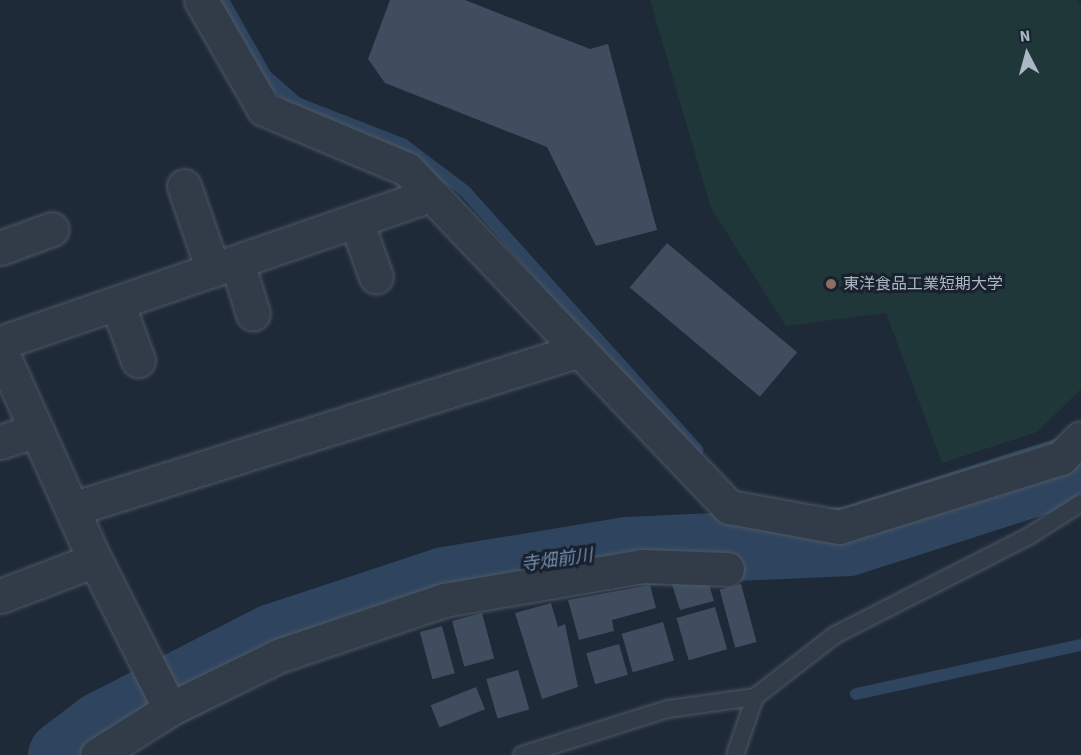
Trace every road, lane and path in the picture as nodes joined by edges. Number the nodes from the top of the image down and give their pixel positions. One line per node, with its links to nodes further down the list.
1 (201, 0): 3 (street)
2 (184, 186): 7 (street)
3 (430, 195): 4 (street); 13 (street)
4 (356, 221): 7 (street); 8 (street)
5 (52, 229): 6 (street)
6 (0, 248)
7 (225, 266): 9 (street); 10 (street)
8 (376, 277)
9 (117, 303): 11 (street); 14 (street)
10 (253, 314)
11 (0, 343)
12 (0, 349): 15 (street)
13 (580, 350): 16 (street); 19 (street)
14 (138, 360)
15 (36, 430): 17 (street); 19 (street)
16 (1081, 438)
17 (0, 442)
18 (1081, 503): 23 (lane)
19 (72, 509): 20 (street)
20 (95, 560): 22 (street); 24 (street)
21 (727, 569): 24 (street)
22 (0, 596)
23 (755, 697): 26 (lane); 27 (lane)
24 (165, 698): 25 (street)
25 (97, 755)
26 (522, 755)
27 (735, 755)

